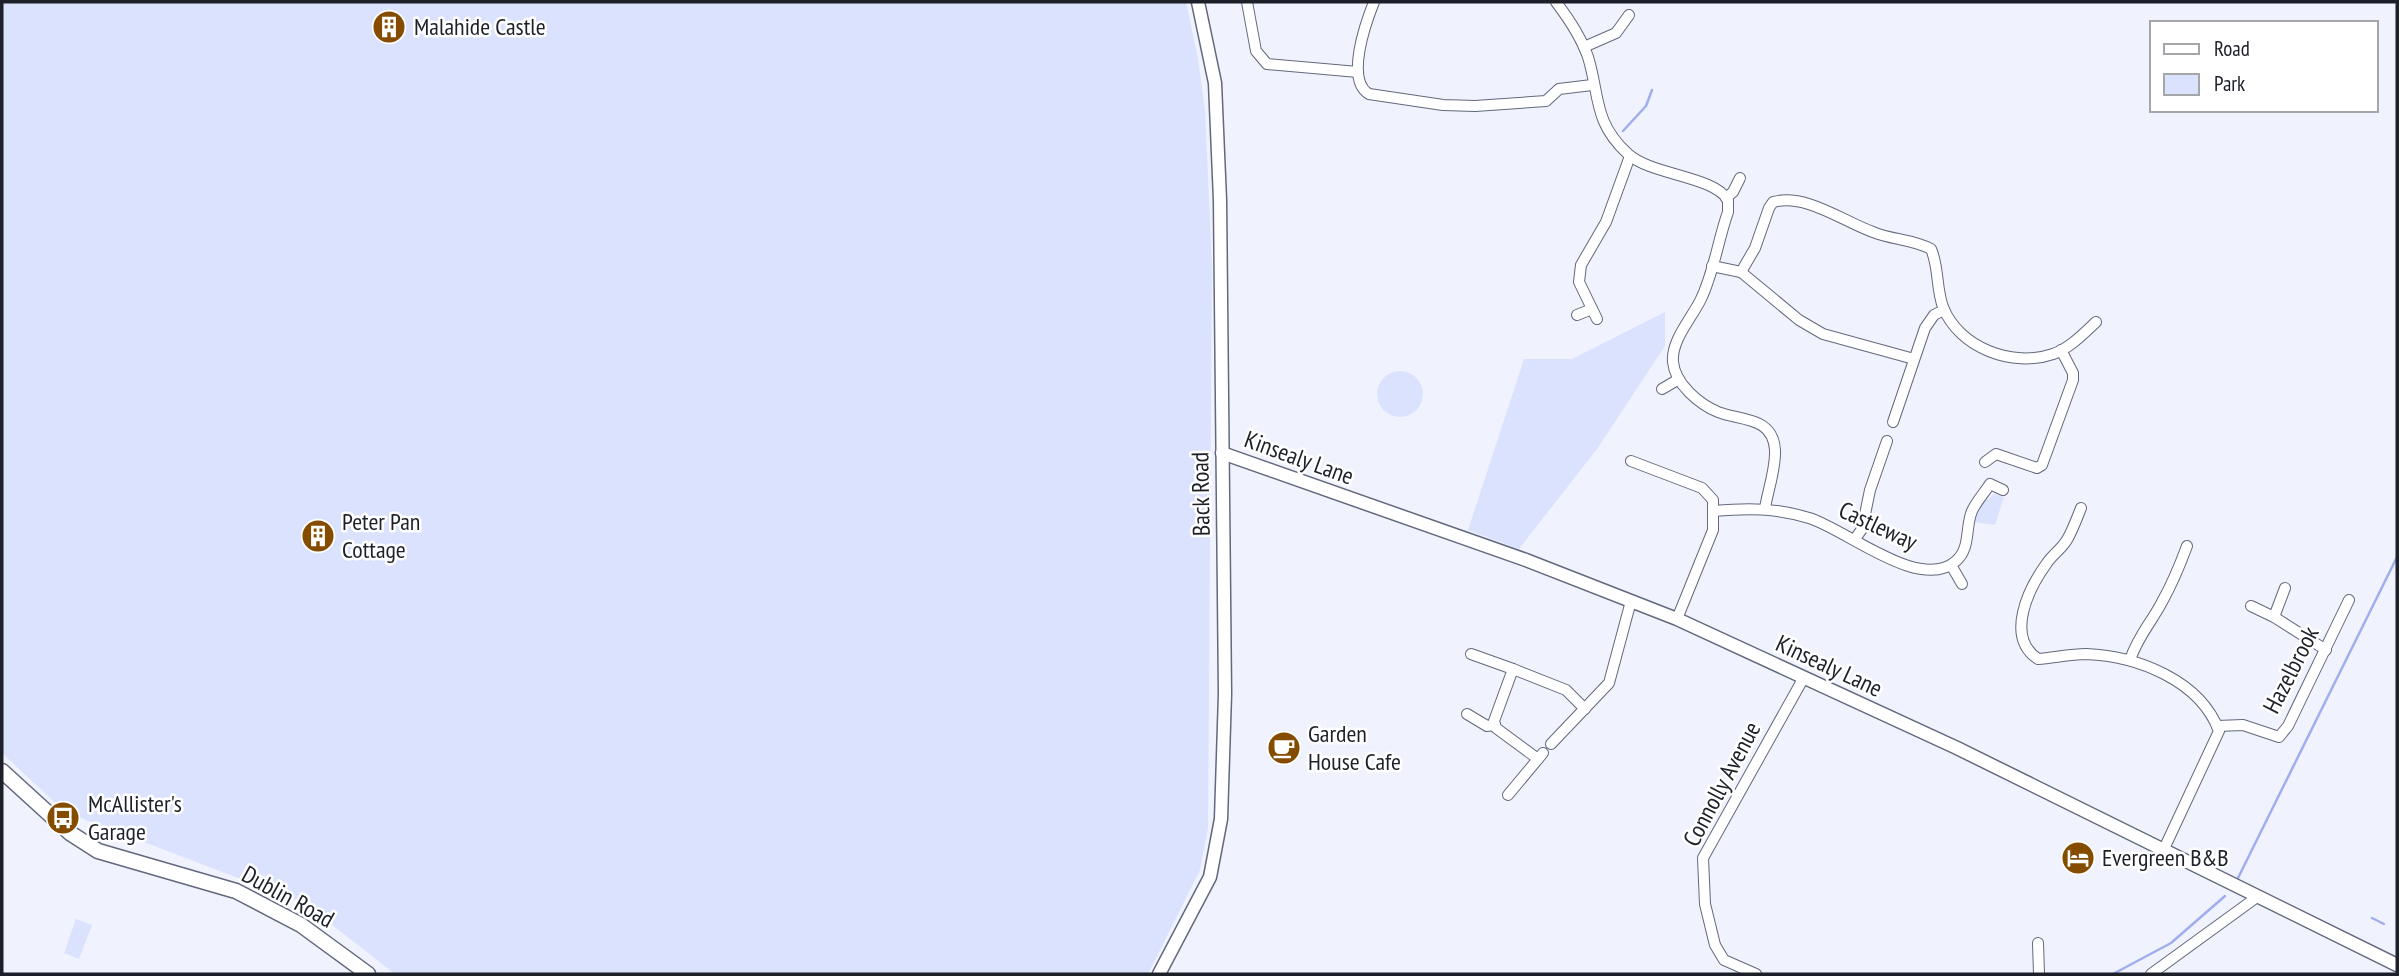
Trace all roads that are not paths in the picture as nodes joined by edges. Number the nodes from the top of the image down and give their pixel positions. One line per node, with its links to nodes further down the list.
1 (1198, 2): 23 (street, Back Road)
2 (1247, 2): 7 (street)
3 (1374, 2): 7 (street)
4 (1556, 2): 6 (street)
5 (1629, 15): 6 (street)
6 (1584, 47): 8 (street)
7 (1358, 72): 8 (street)
8 (1592, 85): 9 (street)
9 (1630, 156): 11 (street); 15 (street)
10 (1740, 178): 11 (street)
11 (1726, 198): 12 (street)
12 (1712, 266): 13 (street); 19 (street)
13 (1741, 272): 14 (street); 18 (street)
14 (1944, 310): 17 (street); 18 (street)
15 (1577, 315)
16 (2096, 322): 17 (street)
17 (2061, 350): 25 (street)
18 (1914, 359): 21 (street)
19 (1679, 379): 20 (street); 27 (street)
20 (1662, 389)
21 (1893, 422)
22 (1886, 441): 30 (street)
23 (1222, 453): 36 (street, Kinsealy Lane); 57 (street, Back Road)
24 (1631, 461): 29 (street)
25 (1986, 462)
26 (2003, 490): 32 (street)
27 (1765, 508): 29 (street, Castleway); 30 (street, Castleway)
28 (2081, 508): 42 (street)
29 (1714, 511): 39 (street)
30 (1855, 540): 32 (street, Castleway)
31 (2187, 546): 42 (street)
32 (1951, 565): 33 (street)
33 (1962, 584)
34 (2285, 588): 38 (street)
35 (2349, 600): 40 (street, Hazelbrook)
36 (1631, 601): 39 (street, Kinsealy Lane); 45 (street)
37 (2251, 606): 38 (street)
38 (2274, 617): 40 (street)
39 (1677, 619): 44 (street, Kinsealy Lane)
40 (2326, 650): 48 (street, Hazelbrook)
41 (1471, 653): 43 (street)
42 (2130, 660): 48 (street)
43 (1513, 668): 45 (street); 47 (street)
44 (1803, 678): 52 (street, Kinsealy Lane); 58 (street, Connolly Avenue)
45 (1585, 709): 49 (street)
46 (1467, 714): 47 (street)
47 (1495, 725): 51 (street)
48 (2217, 726): 52 (street)
49 (1551, 744)
50 (2, 771): 56 (main road, Dublin Road)
51 (1508, 795)
52 (2163, 852): 53 (street, Kinsealy Lane)
53 (2257, 897): 55 (street, Kinsealy Lane); 60 (street)
54 (2038, 943): 59 (street)
55 (2397, 965)
56 (368, 974)
57 (1159, 974)
58 (1756, 974)
59 (2039, 974)
60 (2151, 974)

